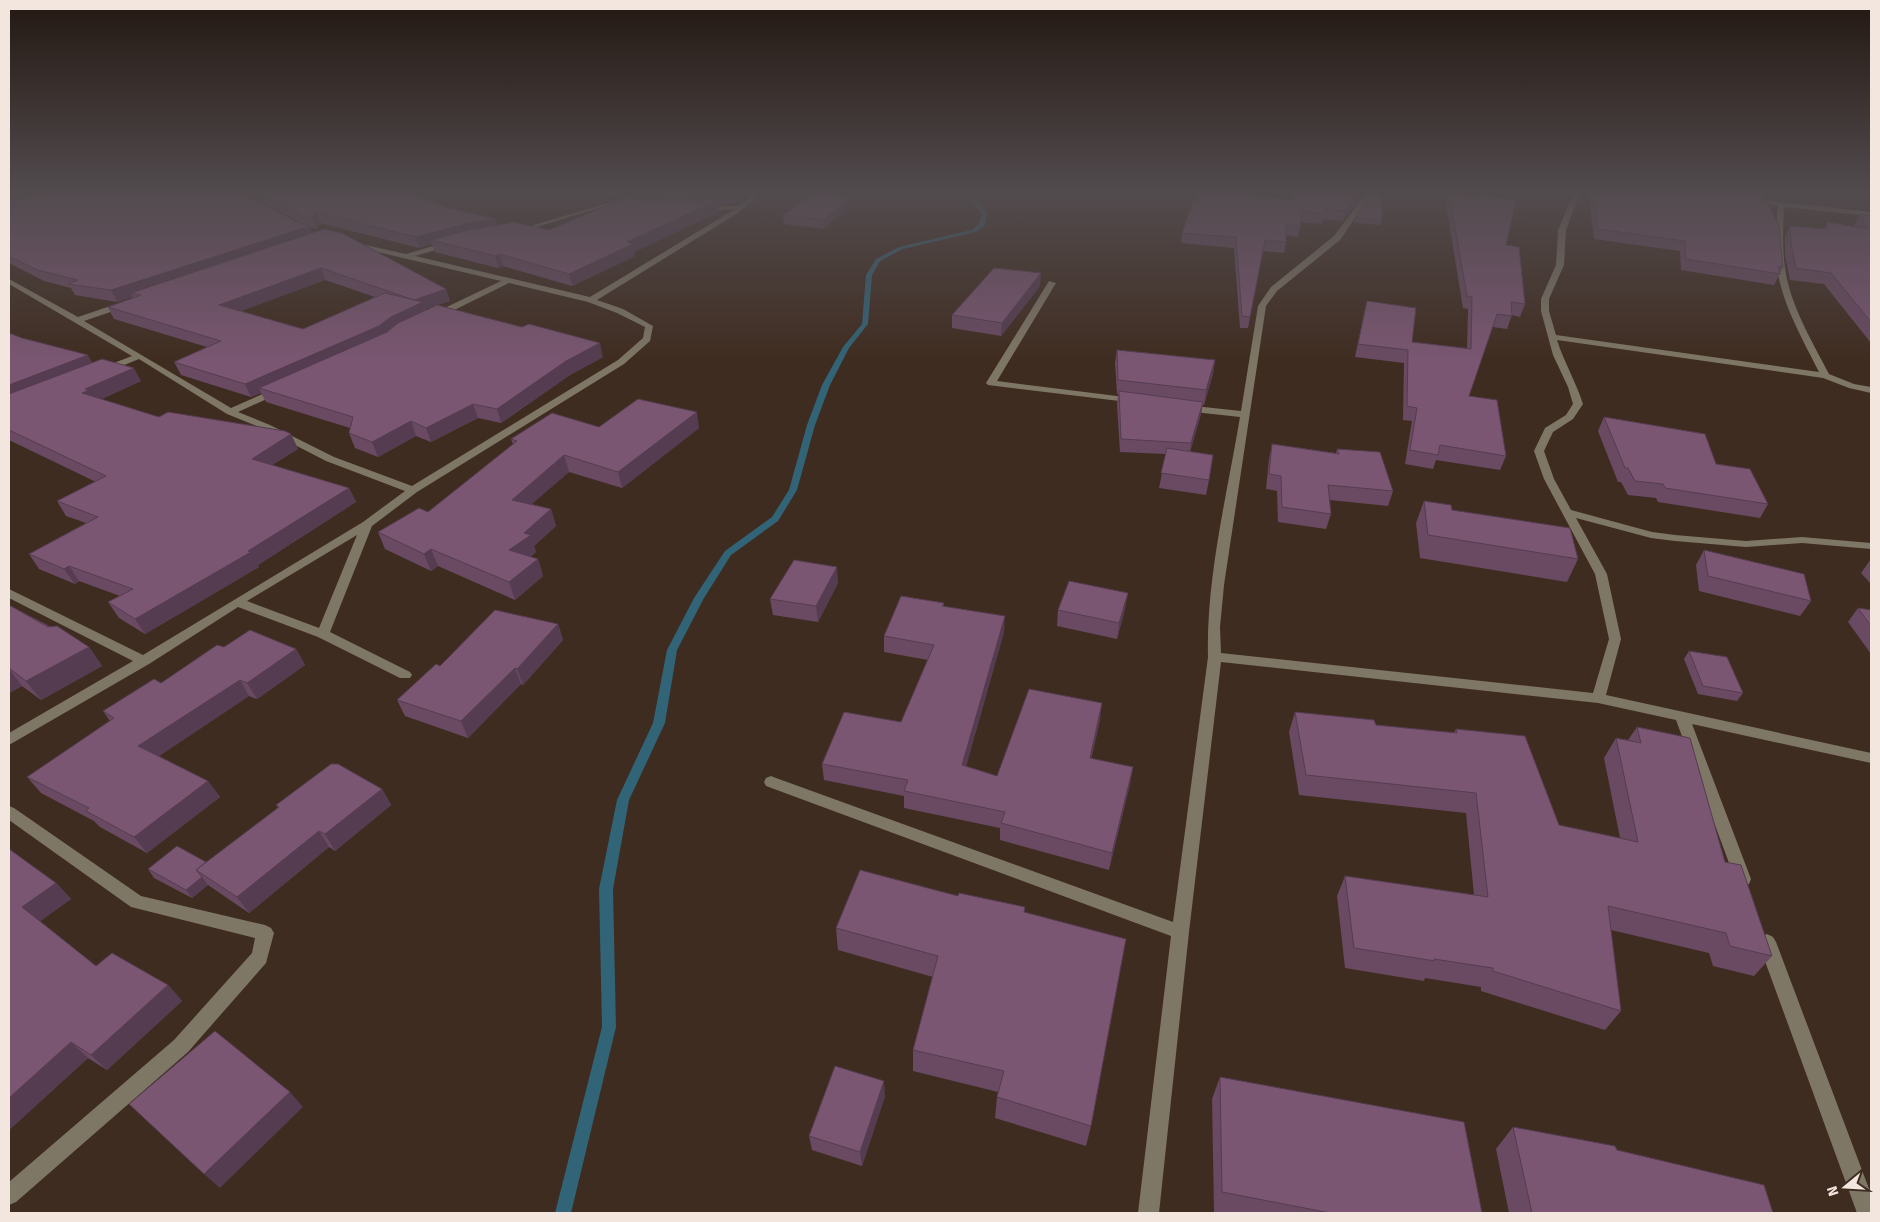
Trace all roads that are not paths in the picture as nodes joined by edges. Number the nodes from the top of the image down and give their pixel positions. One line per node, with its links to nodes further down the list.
1 (377, 249): 7 (street)
2 (429, 249): 7 (street)
3 (674, 249): 11 (street)
4 (1325, 249): 24 (street)
5 (1561, 249): 15 (street)
6 (1781, 249): 18 (street)
7 (407, 256): 9 (street)
8 (9, 281): 13 (street)
9 (507, 281): 11 (street); 14 (street)
10 (1052, 283): 21 (street)
11 (591, 300): 25 (street)
12 (132, 301): 13 (street)
13 (77, 320): 16 (street)
14 (426, 320)
15 (1553, 337): 18 (street); 26 (street)
16 (139, 356): 17 (street); 23 (street)
17 (92, 374)
18 (1825, 376): 20 (street)
19 (289, 386): 23 (street)
20 (1871, 390)
21 (1138, 402)
22 (1177, 407): 24 (street)
23 (230, 412): 25 (street)
24 (1246, 416): 32 (street)
25 (413, 490): 27 (street)
26 (1567, 512): 28 (street); 35 (street)
27 (367, 524): 30 (street); 31 (street)
28 (1871, 546)
29 (9, 593): 33 (street)
30 (237, 602): 31 (street); 33 (street)
31 (323, 634): 34 (street)
32 (1215, 657): 35 (street); 43 (street)
33 (144, 661): 37 (street)
34 (405, 674)
35 (1598, 698): 36 (street)
36 (1682, 717): 38 (street); 41 (street)
37 (9, 740)
38 (1871, 758)
39 (771, 782): 43 (street)
40 (9, 812): 44 (street)
41 (1748, 891)
42 (1762, 928): 46 (street)
43 (1180, 932): 45 (street)
44 (9, 1195)
45 (1152, 1210)
46 (1868, 1213)

